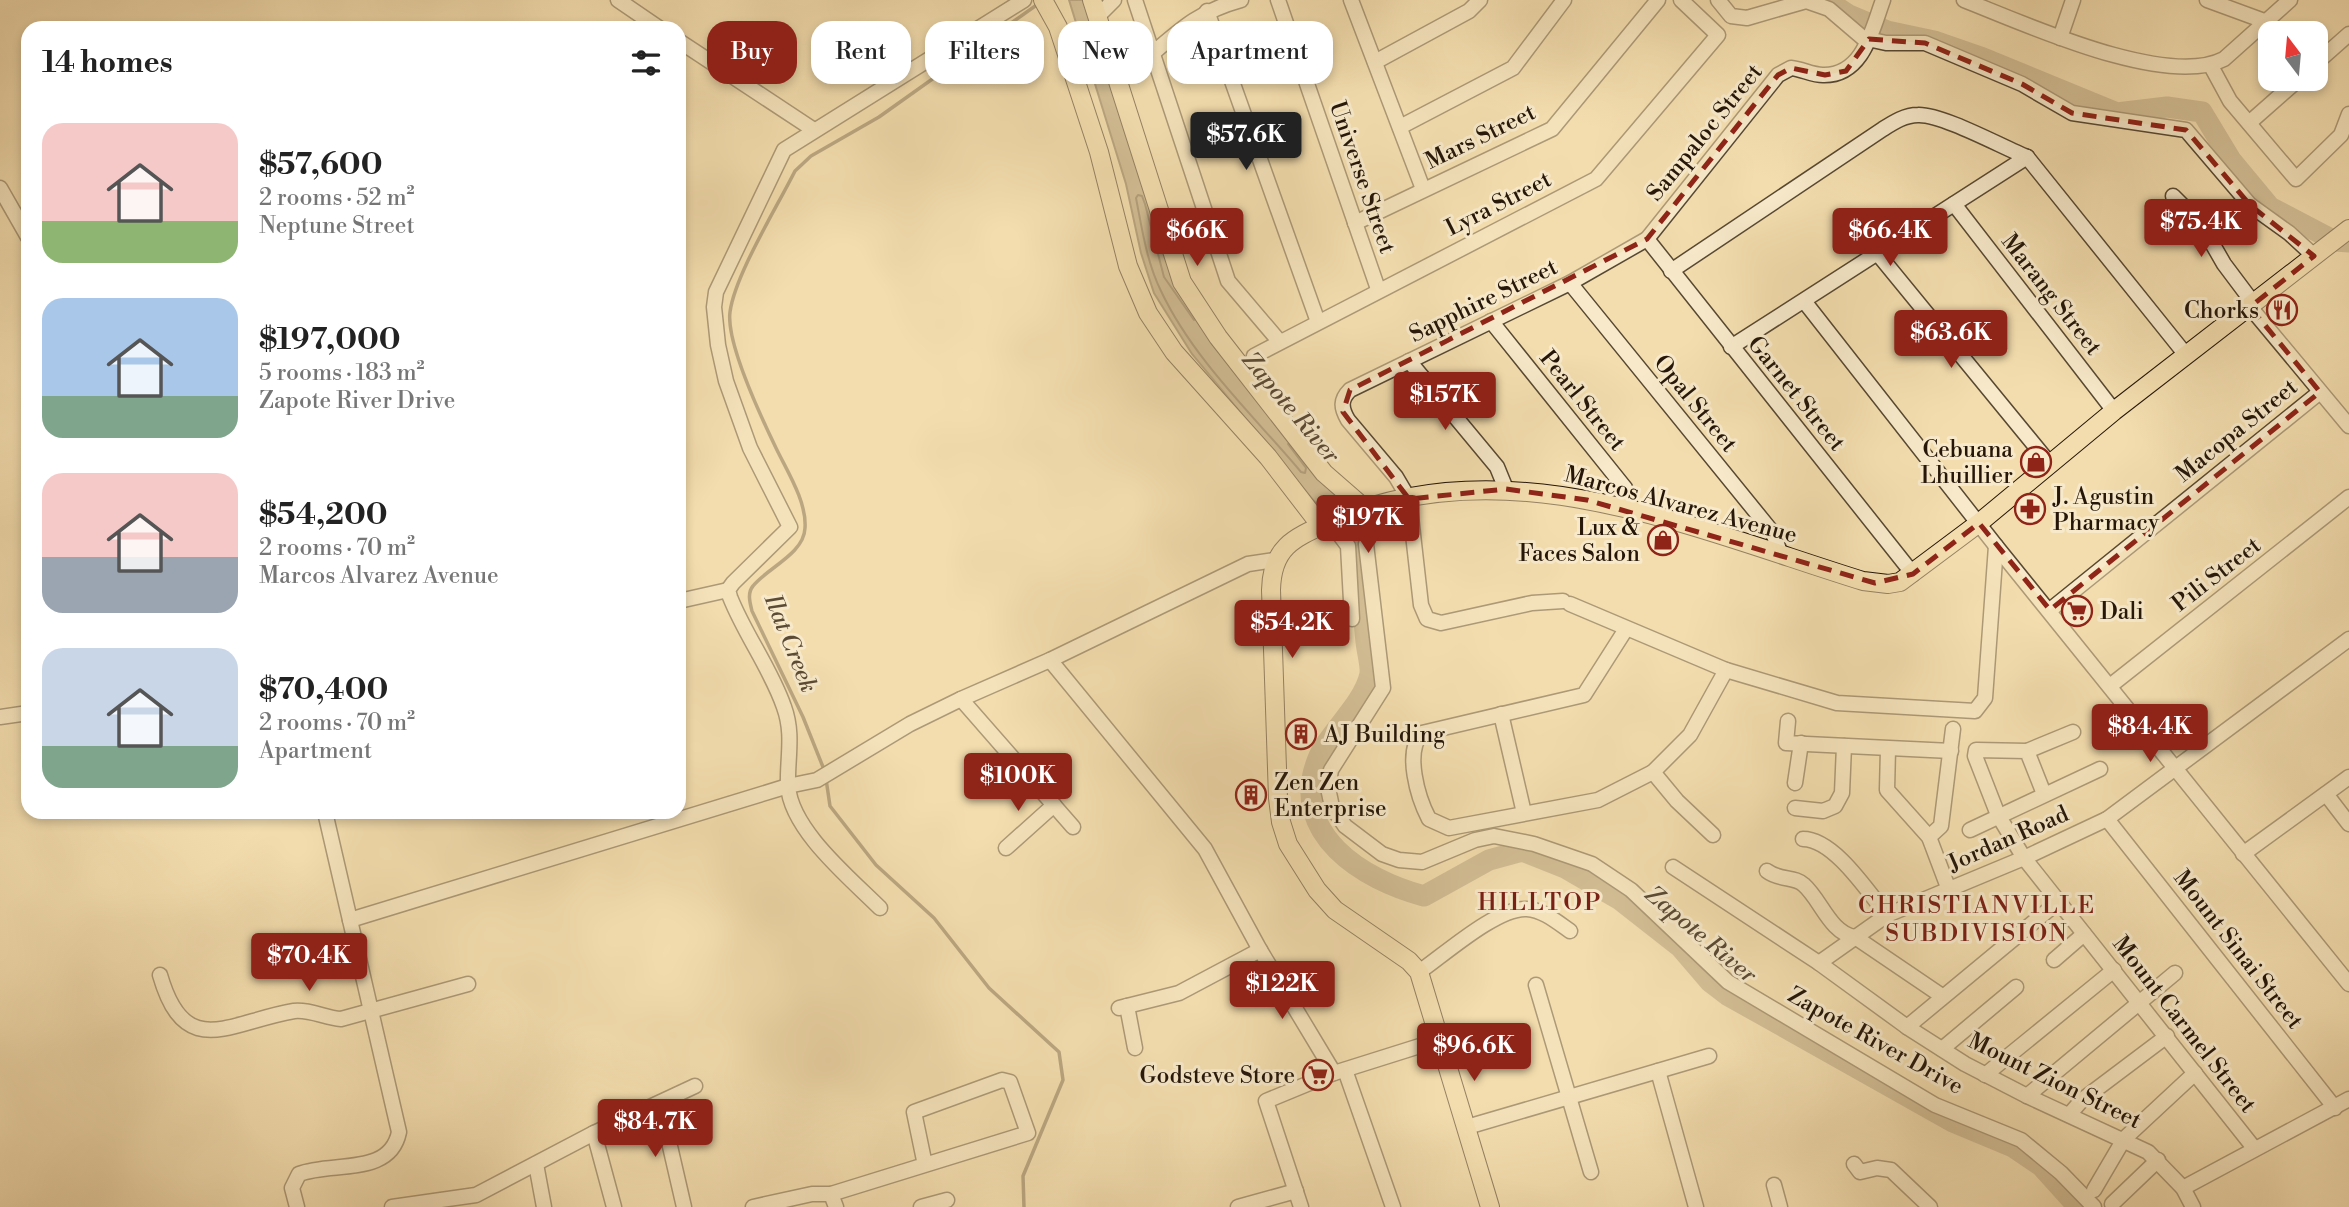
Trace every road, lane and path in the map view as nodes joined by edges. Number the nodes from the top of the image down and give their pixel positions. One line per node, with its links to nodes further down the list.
1 (618, 0): 21 (street)
2 (1024, 0): 39 (street)
3 (1114, 0): 19 (street)
4 (1135, 0): 22 (street)
5 (1241, 0): 20 (street)
6 (1278, 0): 45 (street, Universe Street)
7 (1351, 0): 33 (street)
8 (1480, 0): 33 (street)
9 (1564, 0): 38 (street)
10 (1658, 0): 42 (street, Mars Street)
11 (1681, 0): 53 (street, Lyra Street)
12 (1718, 0): 28 (street)
13 (1883, 0): 28 (street)
14 (1964, 0): 27 (street)
15 (2073, 0): 27 (street)
16 (2207, 0): 23 (street)
17 (2290, 0): 24 (street)
18 (1046, 5): 72 (main road)
19 (1095, 8): 70 (main road)
20 (1207, 10): 30 (street); 57 (street)
21 (649, 21)
22 (1142, 21)
23 (2264, 21)
24 (2268, 21)
25 (2258, 30): 34 (street)
26 (2349, 34): 31 (street)
27 (2060, 37): 34 (street)
28 (1868, 39): 48 (street, Sampaloc Street); 50 (street)
29 (686, 46): 39 (street)
30 (1153, 53)
31 (2328, 53)
32 (1153, 57): 58 (street)
33 (1375, 62): 38 (street)
34 (2211, 66): 37 (street)
35 (2285, 91): 37 (street)
36 (2349, 114): 37 (street)
37 (2249, 123)
38 (1400, 127): 42 (street)
39 (814, 130): 78 (street)
40 (2027, 157): 44 (street); 51 (street); 60 (street)
41 (0, 188): 46 (street)
42 (1423, 189): 45 (street, Mars Street)
43 (2173, 196): 55 (street)
44 (1954, 205): 49 (street); 64 (street, Marang Street)
45 (1355, 223): 53 (street, Universe Street)
46 (21, 225)
47 (2344, 233): 50 (main road, Marcos Alvarez Avenue)
48 (1647, 239): 51 (street, Garnet Street); 52 (street, Sapphire Street)
49 (1878, 254): 54 (street); 66 (street)
50 (2317, 254): 55 (main road, Marcos Alvarez Avenue)
51 (1671, 271): 59 (street, Garnet Street)
52 (1570, 283): 56 (street, Sapphire Street); 75 (street, Opal Street)
53 (1378, 289): 57 (street, Lyra Street)
54 (1804, 302): 59 (street); 73 (street)
55 (2252, 305): 60 (main road, Marcos Alvarez Avenue); 63 (street)
56 (1491, 321): 62 (street, Sapphire Street); 71 (street, Pearl Street)
57 (1318, 322): 58 (street, Lyra Street)
58 (1279, 341): 61 (street, Lyra Street)
59 (1731, 347): 77 (street, Garnet Street)
60 (2186, 355): 64 (main road, Marcos Alvarez Avenue)
61 (1254, 356)
62 (1409, 361): 67 (street); 69 (street, Sapphire Street)
63 (2320, 392): 65 (street); 80 (street, Macopa Street)
64 (2114, 411): 66 (main road, Marcos Alvarez Avenue)
65 (2349, 426)
66 (2050, 464): 73 (main road, Marcos Alvarez Avenue)
67 (1506, 489): 69 (main road, Marcos Alvarez Avenue); 71 (main road, Marcos Alvarez Avenue)
68 (2349, 497): 86 (street, Pili Street)
69 (1409, 499): 70 (main road, Marcos Alvarez Avenue); 82 (street)
70 (1359, 510): 72 (main road, Marcos Alvarez Avenue); 197 (street, Zapote River Drive)
71 (1632, 511): 75 (main road, Marcos Alvarez Avenue)
72 (1328, 523): 76 (main road, Marcos Alvarez Avenue); 81 (street)
73 (1979, 523): 74 (street); 77 (main road, Marcos Alvarez Avenue)
74 (1996, 546): 80 (street); 85 (street)
75 (1780, 555): 77 (main road, Marcos Alvarez Avenue)
76 (1274, 560): 84 (street); 138 (main road)
77 (1913, 574)
78 (728, 590): 79 (street); 104 (street)
79 (686, 599)
80 (2050, 610): 86 (street)
81 (1352, 619)
82 (1626, 629): 85 (street); 88 (street)
83 (2349, 639): 99 (street, Jordan Road)
84 (1051, 660): 87 (street); 134 (street)
85 (1726, 670): 101 (street)
86 (2110, 686): 99 (street)
87 (961, 699): 104 (street); 107 (street)
88 (1502, 713): 109 (street); 109 (street)
89 (21, 714): 90 (street)
90 (0, 718)
91 (1788, 721): 94 (street)
92 (1954, 729): 97 (street)
93 (2073, 732): 98 (street)
94 (1801, 743): 95 (street); 103 (street)
95 (1844, 746): 96 (street); 108 (street)
96 (1888, 749): 97 (street); 119 (street)
97 (1951, 751): 119 (street)
98 (2027, 751): 105 (street); 110 (street, Mount Carmel Street)
99 (2175, 768): 114 (street, Jordan Road); 122 (street)
100 (2100, 769): 105 (street)
101 (1653, 772): 109 (street); 118 (street)
102 (2349, 777): 106 (street)
103 (1795, 783)
104 (788, 786): 111 (street); 128 (street)
105 (2044, 794): 110 (street)
106 (2326, 794): 115 (street); 122 (street)
107 (1054, 805): 116 (street); 121 (street)
108 (1795, 808)
109 (1524, 813)
110 (1998, 815): 117 (street); 123 (street, Mount Carmel Street)
111 (686, 817)
112 (327, 819): 130 (street)
113 (680, 819): 130 (street)
114 (2107, 819): 123 (street, Jordan Road); 163 (street, Mount Sinai Street)
115 (2349, 824)
116 (1073, 827)
117 (1969, 830)
118 (1713, 835)
119 (1929, 837): 126 (street)
120 (1803, 839): 129 (street)
121 (1006, 848)
122 (2243, 854): 142 (street)
123 (2024, 858): 126 (street, Jordan Road); 127 (street, Mount Carmel Street)
124 (1673, 867): 136 (street, Mount Zion Street)
125 (1767, 871): 133 (street)
126 (1949, 890): 129 (street, Jordan Road)
127 (2058, 902): 132 (street, Mount Carmel Street); 145 (street)
128 (880, 908)
129 (1887, 915): 133 (street, Jordan Road)
130 (350, 920): 147 (street)
131 (1570, 931): 138 (street)
132 (2084, 934): 135 (street); 137 (street, Mount Carmel Street)
133 (1854, 937): 136 (street, Jordan Road); 145 (street)
134 (1260, 950): 151 (street); 154 (street)
135 (2054, 960)
136 (1819, 963): 148 (street, Mount Zion Street)
137 (2114, 970): 146 (street, Mount Carmel Street); 157 (street)
138 (1419, 972): 150 (main road)
139 (2175, 973): 146 (street)
140 (160, 975): 147 (street)
141 (468, 984): 147 (street)
142 (2349, 984)
143 (1536, 985): 159 (street)
144 (2016, 987): 152 (street)
145 (1942, 996): 148 (street)
146 (2141, 1003): 149 (street, Mount Carmel Street); 160 (street)
147 (371, 1013): 183 (street)
148 (1907, 1027): 152 (street, Mount Zion Street)
149 (2167, 1036): 156 (street, Mount Carmel Street); 164 (street)
150 (1441, 1039): 154 (street); 165 (main road)
151 (1135, 1048)
152 (1942, 1049): 157 (street, Mount Zion Street)
153 (1709, 1056): 155 (street)
154 (1340, 1072): 177 (street); 192 (street)
155 (1658, 1072): 159 (street); 194 (street)
156 (2195, 1073): 167 (street); 168 (street, Mount Carmel Street)
157 (1985, 1074): 160 (street, Mount Zion Street)
158 (695, 1086): 162 (street)
159 (1568, 1097): 165 (street); 173 (street)
160 (2027, 1097): 164 (street, Mount Zion Street)
161 (2349, 1099): 163 (street)
162 (660, 1103): 166 (street); 187 (street)
163 (2335, 1108): 168 (street)
164 (2069, 1115): 167 (street, Mount Zion Street)
165 (1467, 1127): 193 (main road)
166 (594, 1133): 170 (street); 186 (street)
167 (2124, 1139): 169 (street, Mount Zion Street); 176 (street)
168 (2254, 1148): 175 (street)
169 (2158, 1160): 175 (street, Mount Zion Street); 181 (street)
170 (536, 1164): 180 (street); 185 (street)
171 (1854, 1164): 196 (street)
172 (925, 1165): 172 (street); 178 (street)
173 (1591, 1172)
174 (1774, 1185): 195 (street)
175 (2183, 1188): 198 (street, Mount Zion Street)
176 (2094, 1190)
177 (1296, 1191): 190 (street); 191 (street)
178 (834, 1200): 188 (street)
179 (947, 1200): 189 (street)
180 (477, 1201): 182 (street)
181 (2112, 1203)
182 (410, 1206): 184 (street)
183 (297, 1207)
184 (392, 1207)
185 (544, 1207)
186 (614, 1207)
187 (684, 1207)
188 (753, 1207)
189 (921, 1207)
190 (1238, 1207)
191 (1301, 1207)
192 (1393, 1207)
193 (1490, 1207)
194 (1696, 1207)
195 (1780, 1207)
196 (1930, 1207)
197 (2094, 1207)
198 (2193, 1207)

